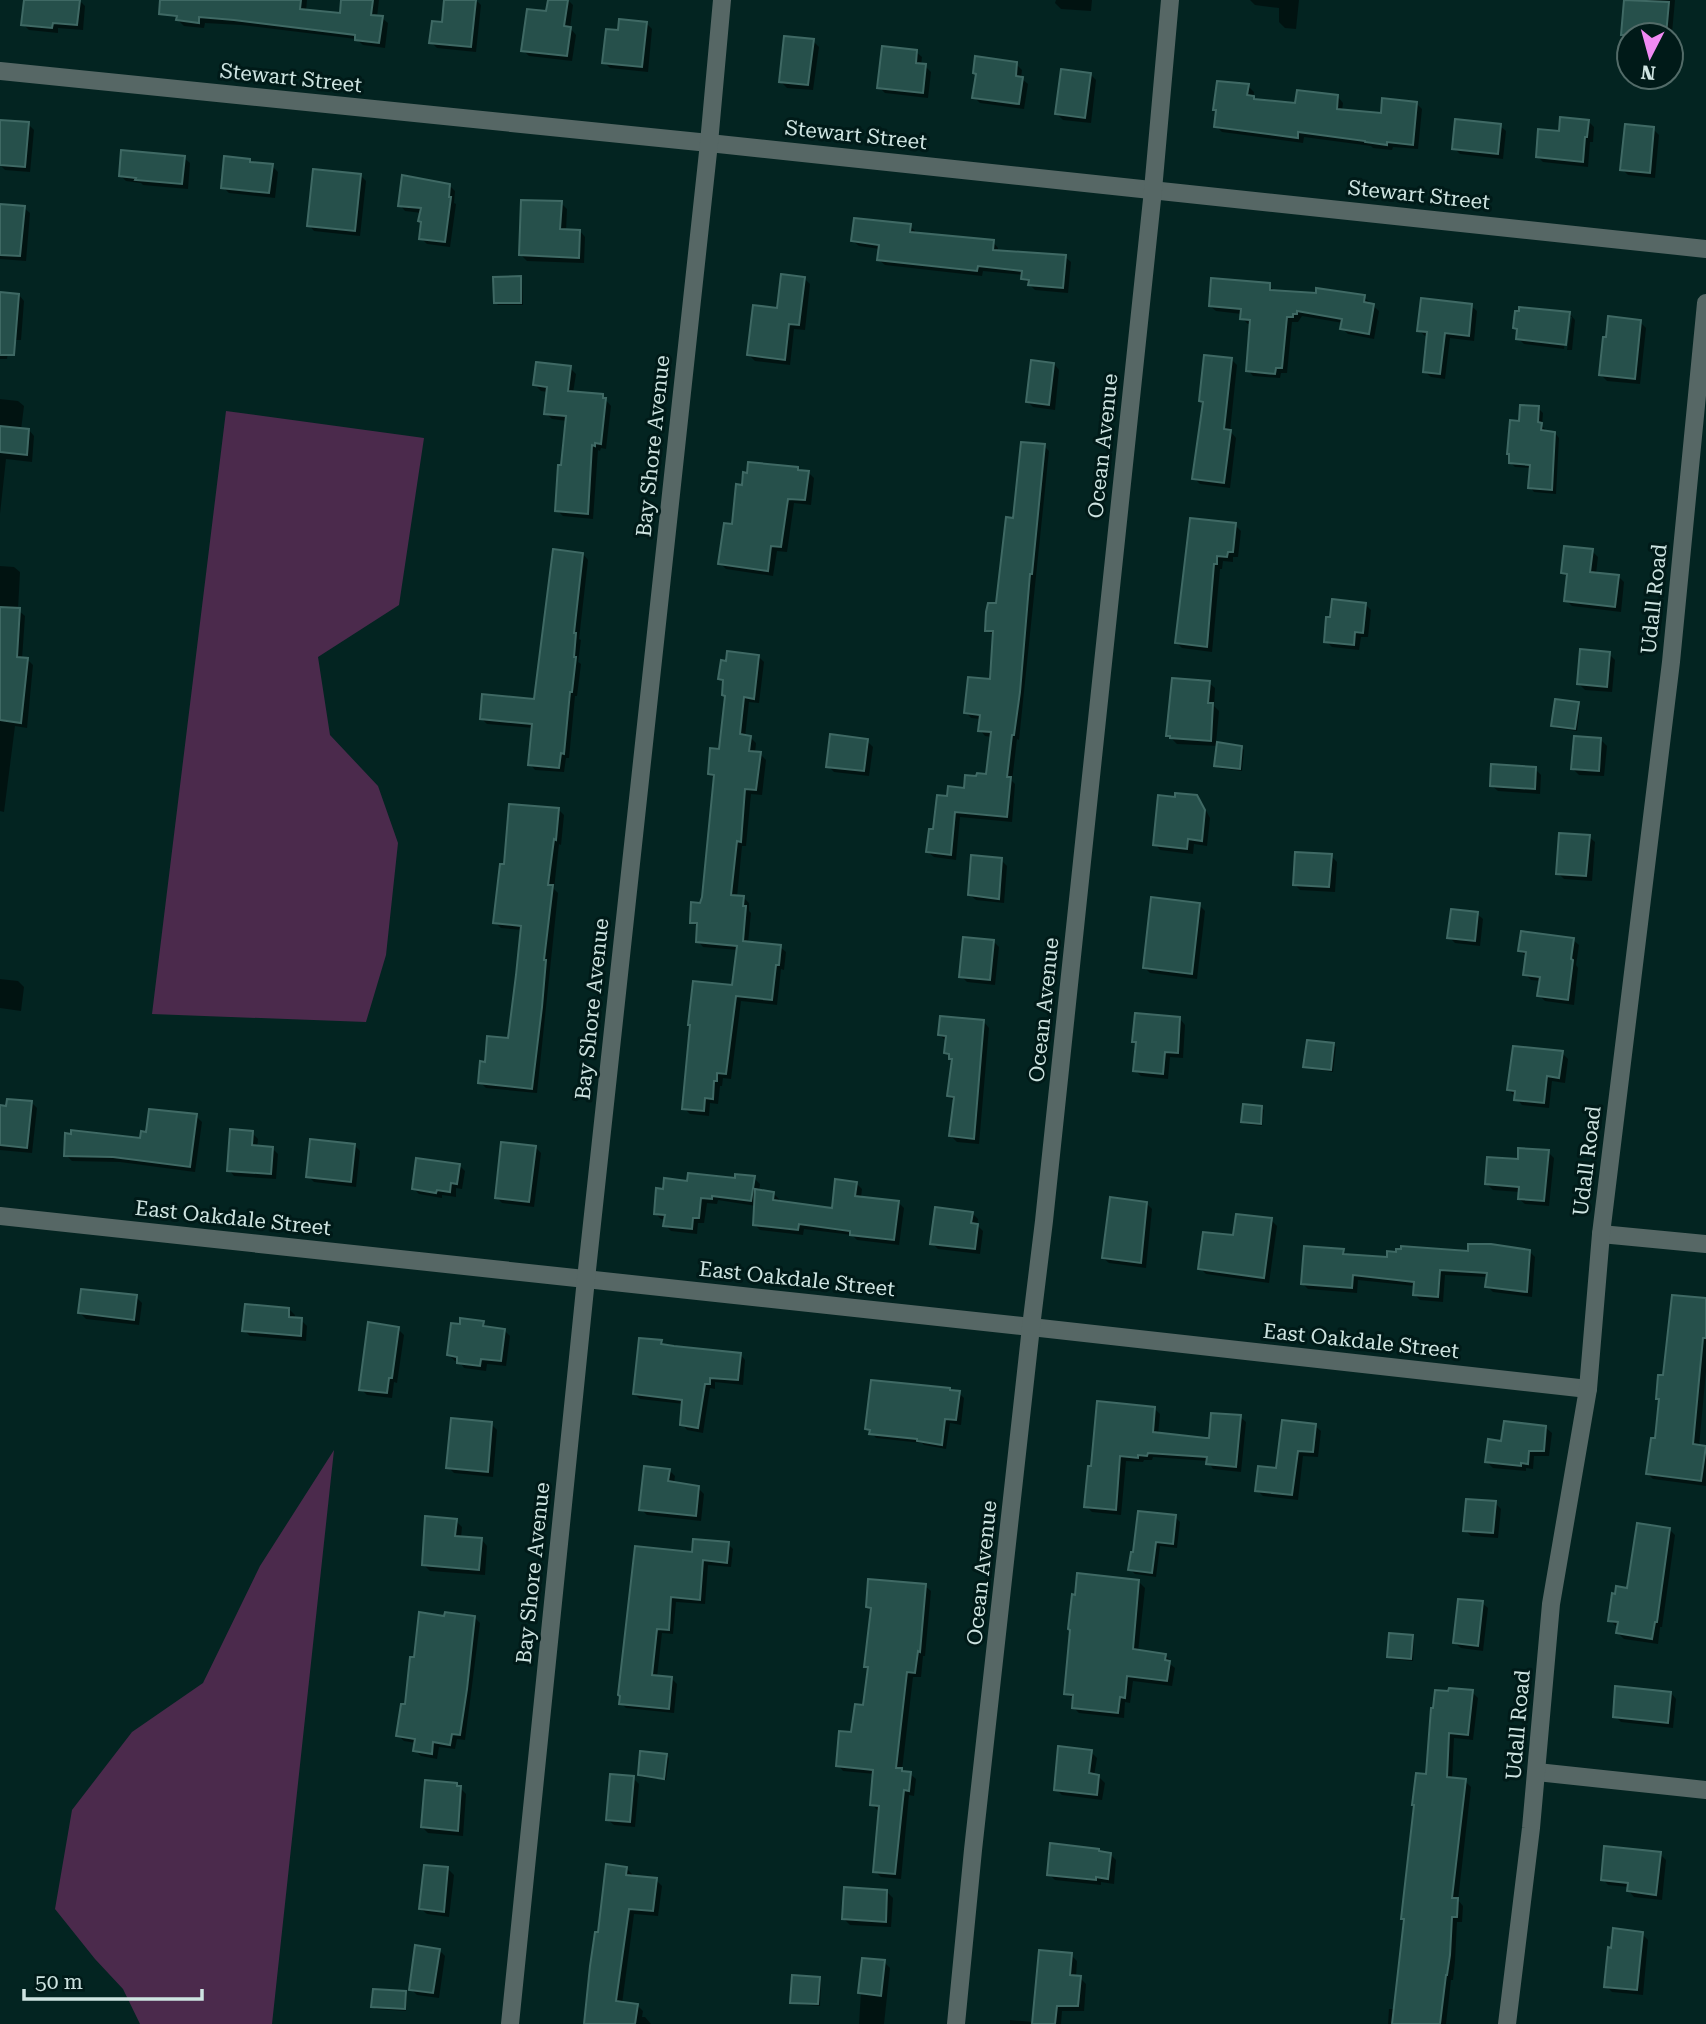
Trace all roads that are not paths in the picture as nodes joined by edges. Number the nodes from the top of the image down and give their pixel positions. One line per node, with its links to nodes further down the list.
1 (722, 0): 4 (street, Bay Shore Avenue)
2 (1170, 0): 5 (street, Ocean Avenue)
3 (0, 71): 4 (street, Stewart Street)
4 (709, 142): 5 (street, Stewart Street); 11 (street, Bay Shore Avenue)
5 (1153, 190): 6 (street, Stewart Street); 12 (street, Ocean Avenue)
6 (1706, 248)
7 (1706, 303): 9 (street, Udall Road)
8 (0, 1216): 11 (street, East Oakdale Street)
9 (1601, 1234): 10 (street); 13 (street, Udall Road)
10 (1706, 1244)
11 (586, 1279): 12 (street, East Oakdale Street); 16 (street, Bay Shore Avenue)
12 (1031, 1327): 13 (street, East Oakdale Street); 17 (street, Ocean Avenue)
13 (1588, 1389): 14 (street, Udall Road)
14 (1537, 1772): 15 (street); 18 (street, Udall Road)
15 (1706, 1790)
16 (510, 2024)
17 (956, 2024)
18 (1507, 2024)

